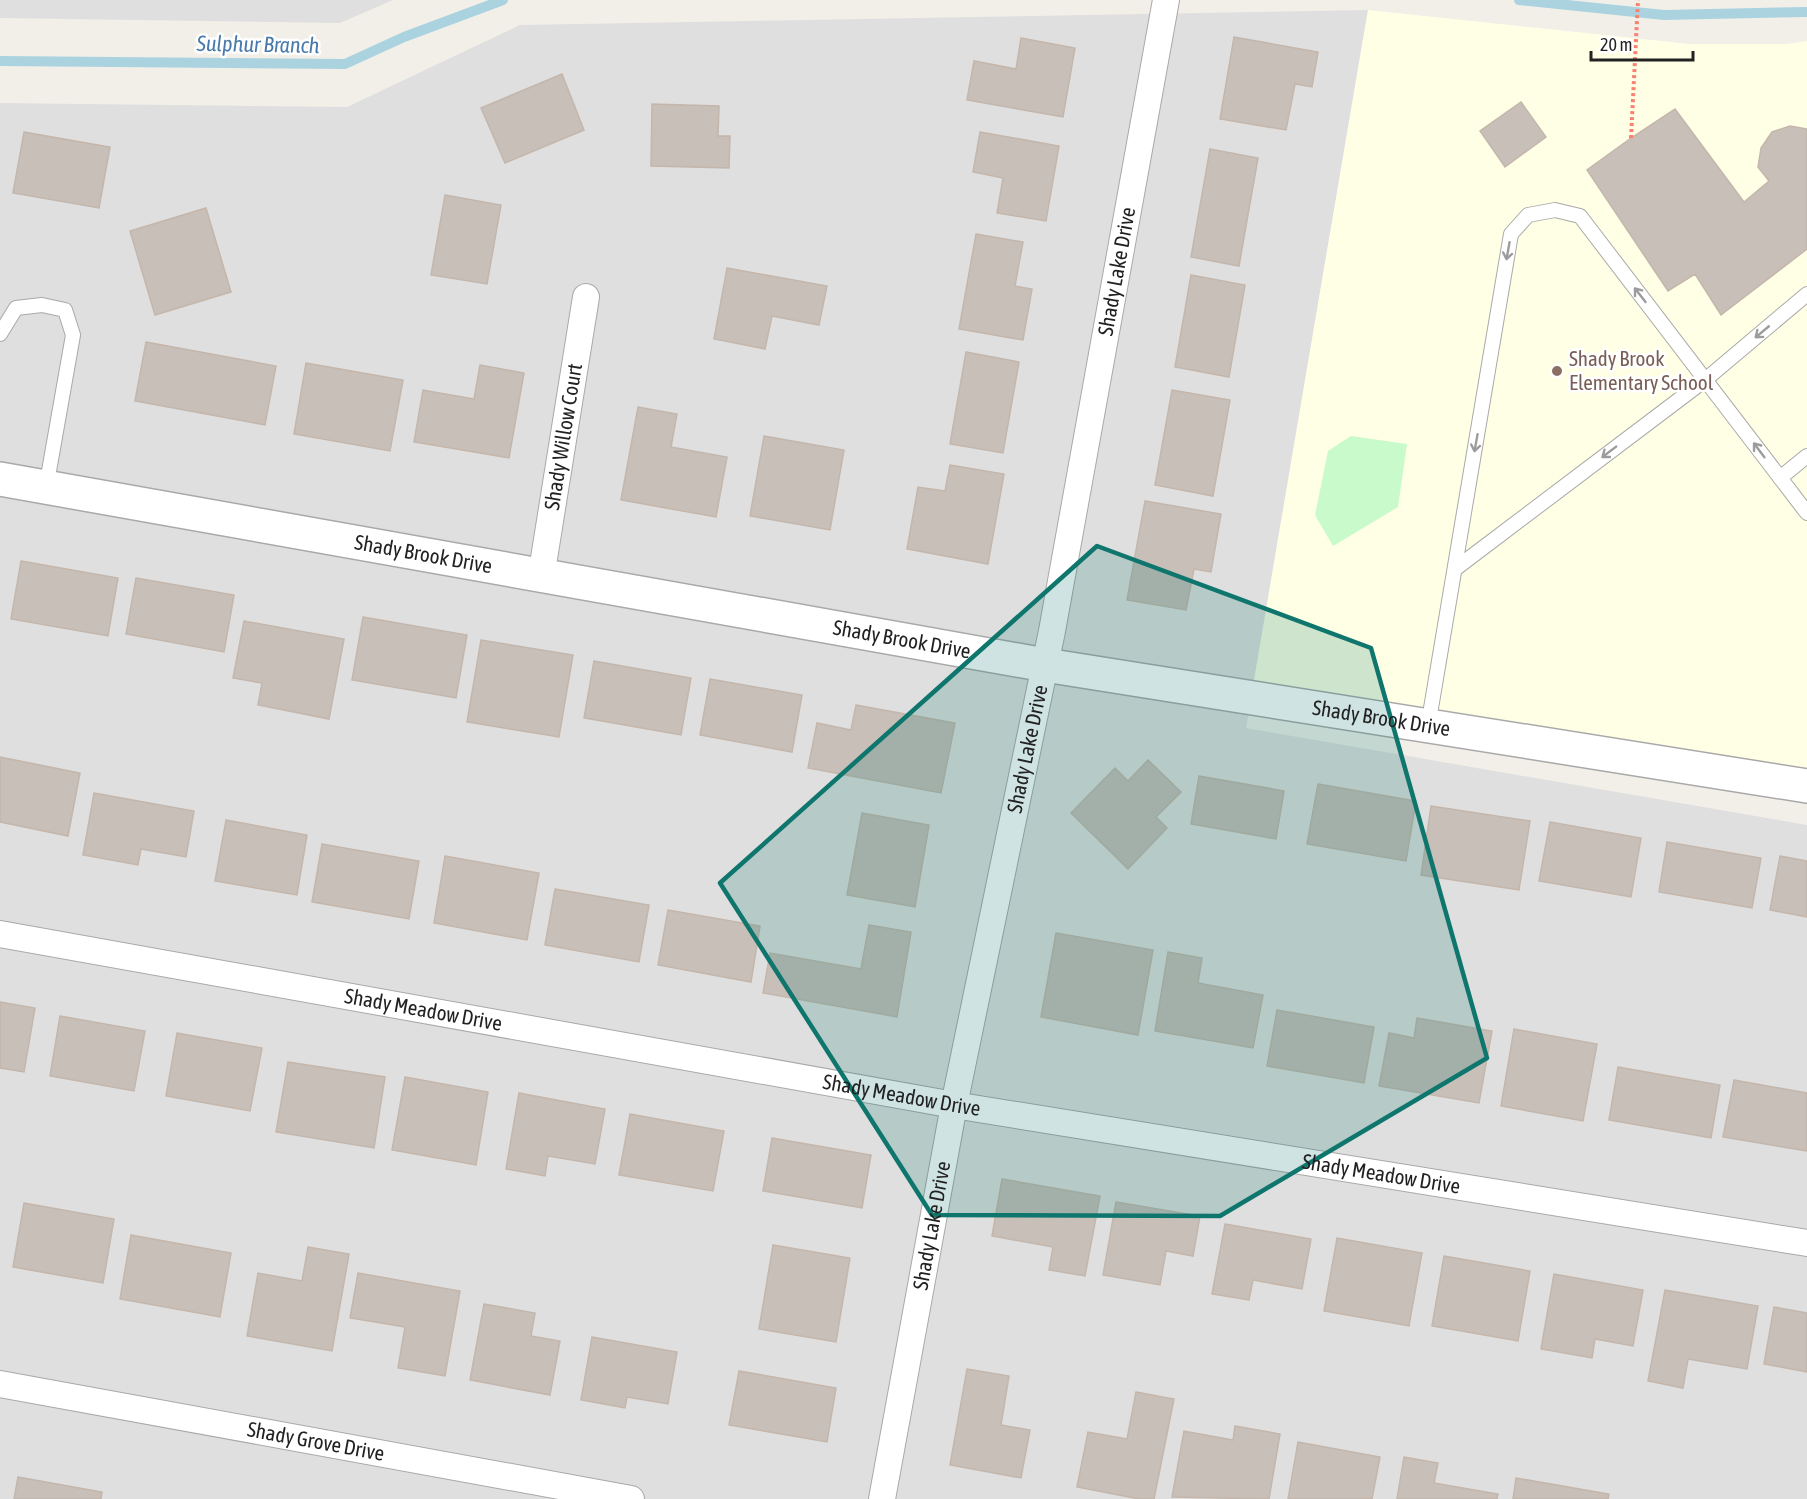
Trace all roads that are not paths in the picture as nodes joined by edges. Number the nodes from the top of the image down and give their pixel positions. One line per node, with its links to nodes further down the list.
1 (1166, 5): 13 (street, Shady Lake Drive)
2 (1807, 294): 5 (lane, one-way to 5)
3 (586, 297): 12 (street, Shady Willow Court)
4 (0, 334): 9 (lane)
5 (1705, 380): 7 (lane, one-way to 5); 11 (lane, one-way to 11); 11 (lane, one-way to 11)
6 (1807, 456): 7 (lane)
7 (1780, 478): 10 (lane)
8 (0, 479): 9 (street, Shady Brook Drive)
9 (46, 488): 12 (street, Shady Brook Drive)
10 (1807, 513)
11 (1455, 569): 14 (lane)
12 (542, 577): 13 (street, Shady Brook Drive)
13 (1045, 665): 14 (street, Shady Brook Drive); 17 (street, Shady Lake Drive)
14 (1428, 726): 15 (street, Shady Brook Drive)
15 (1807, 786)
16 (0, 934): 17 (street, Shady Meadow Drive)
17 (954, 1105): 18 (street, Shady Meadow Drive); 21 (street, Shady Lake Drive)
18 (1807, 1243)
19 (0, 1384): 20 (street, Shady Grove Drive)
20 (631, 1499)
21 (882, 1499)

